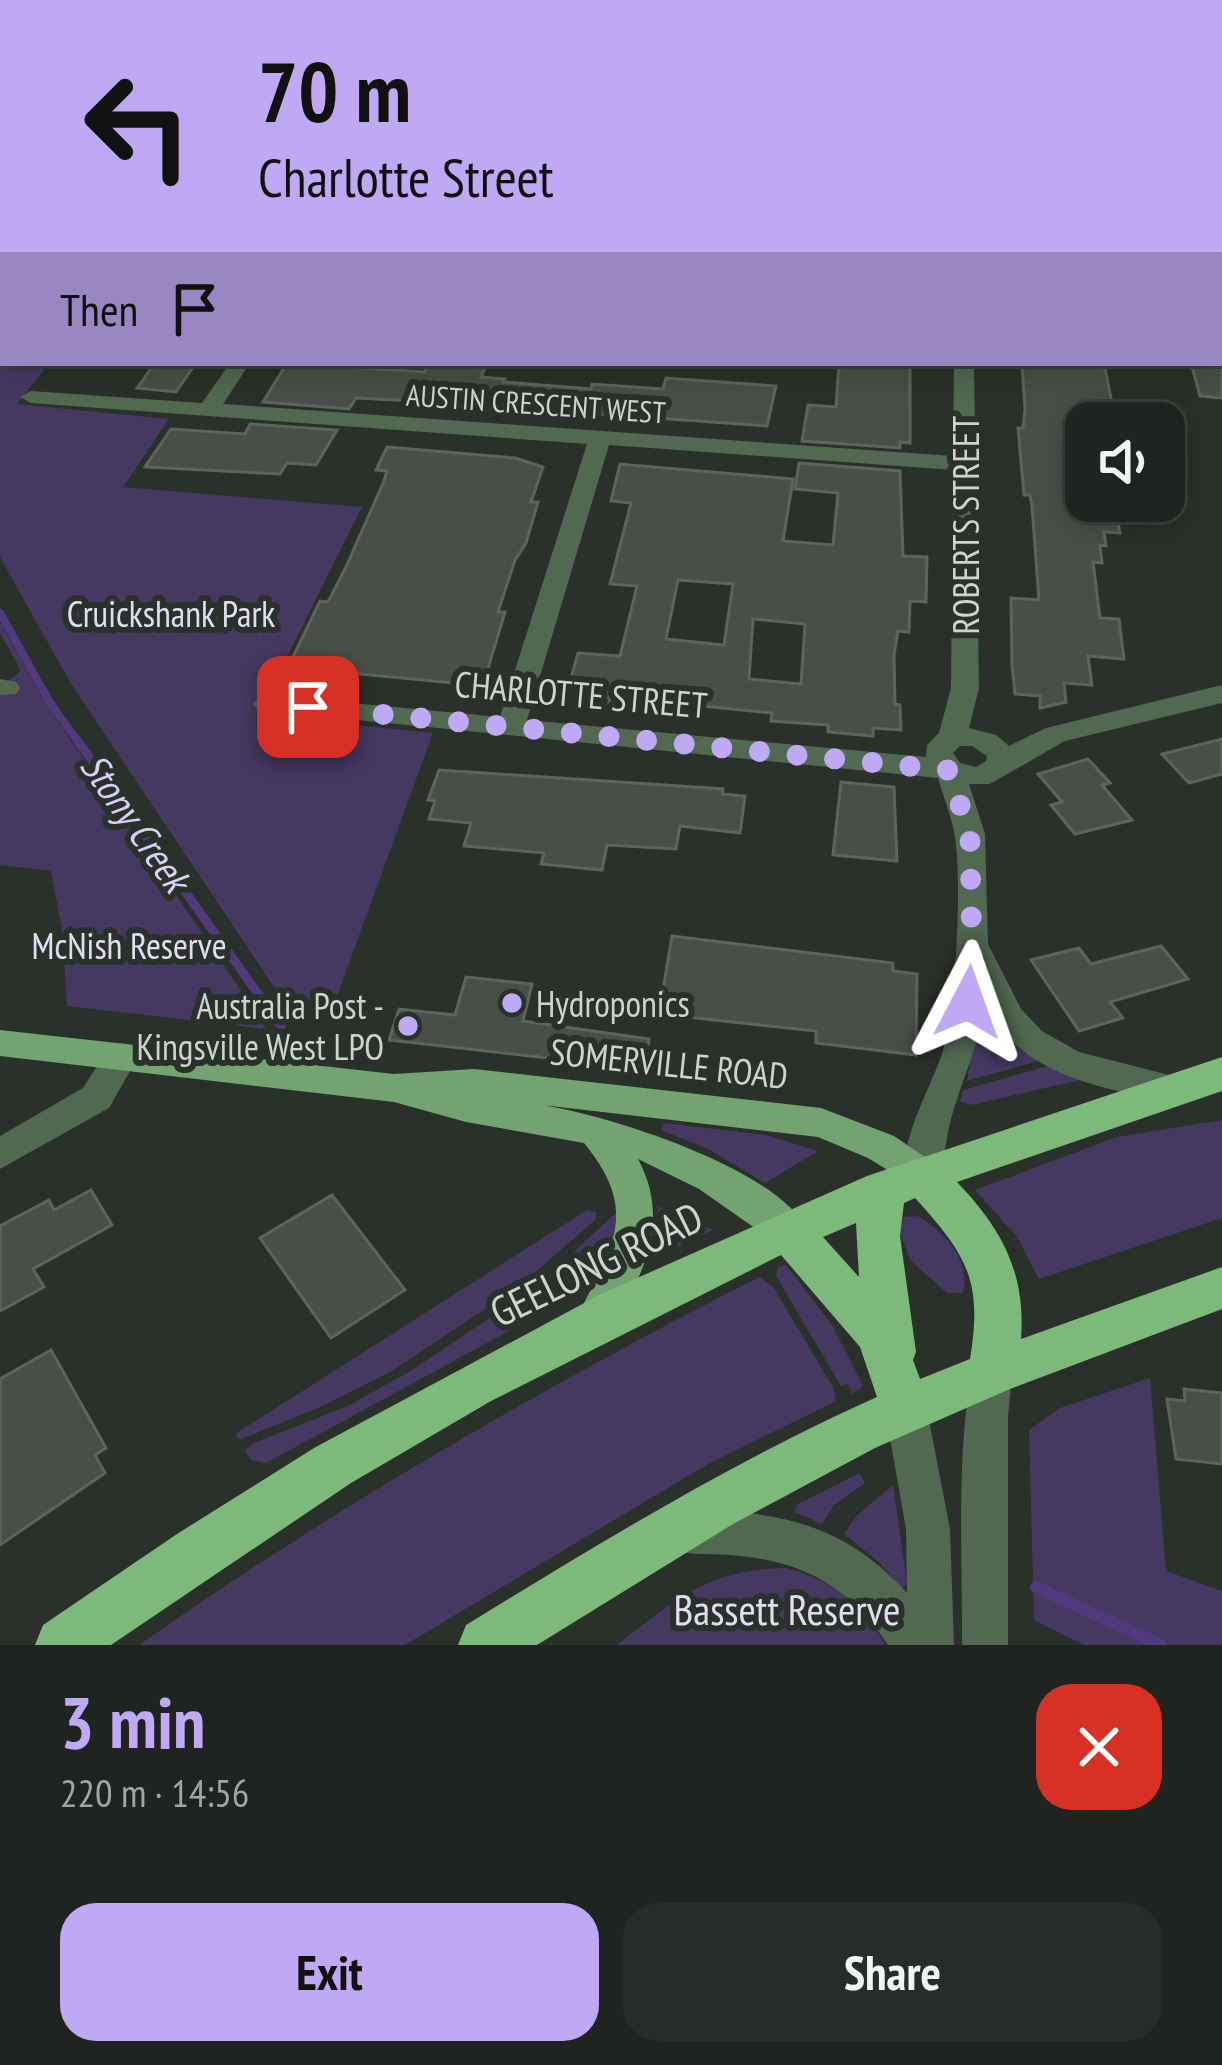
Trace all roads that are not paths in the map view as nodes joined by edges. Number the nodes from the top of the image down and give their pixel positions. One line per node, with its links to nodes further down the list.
1 (238, 366): 4 (street)
2 (964, 366): 6 (street, ROBERTS STREET)
3 (31, 397): 4 (street, AUSTIN CRESCENT WEST)
4 (209, 409): 5 (street, AUSTIN CRESCENT WEST)
5 (599, 438): 6 (street, AUSTIN CRESCENT WEST); 9 (street)
6 (964, 464): 10 (street, ROBERTS STREET)
7 (1222, 694): 10 (street)
8 (267, 704): 9 (street, CHARLOTTE STREET)
9 (512, 726): 10 (street, CHARLOTTE STREET)
10 (969, 755): 11 (street, ROBERTS STREET); 11 (street, ROBERTS STREET)
11 (970, 834): 12 (street, ROBERTS STREET)
12 (972, 945): 17 (street, ROBERTS STREET); 20 (street, ROBERTS STREET)
13 (0, 1043): 14 (main road, SOMERVILLE ROAD)
14 (121, 1057): 16 (main road, SOMERVILLE ROAD); 19 (street)
15 (1222, 1074): 17 (highway, GEELONG ROAD)
16 (394, 1088): 18 (main road, SOMERVILLE ROAD); 20 (main road, SOMERVILLE ROAD)
17 (1173, 1089): 20 (highway, GEELONG ROAD)
18 (597, 1132): 21 (main road, SOMERVILLE ROAD); 23 (main road)
19 (0, 1154)
20 (902, 1182): 21 (highway, GEELONG ROAD); 24 (highway); 25 (highway)
21 (789, 1231): 23 (highway, GEELONG ROAD); 25 (highway)
22 (1222, 1288): 24 (highway)
23 (594, 1324): 27 (highway, GEELONG ROAD)
24 (992, 1372): 25 (highway); 31 (street)
25 (900, 1387): 26 (highway); 30 (street)
26 (667, 1531): 28 (highway); 29 (street)
27 (63, 1645)
28 (486, 1645)
29 (916, 1645)
30 (932, 1645)
31 (985, 1645)

